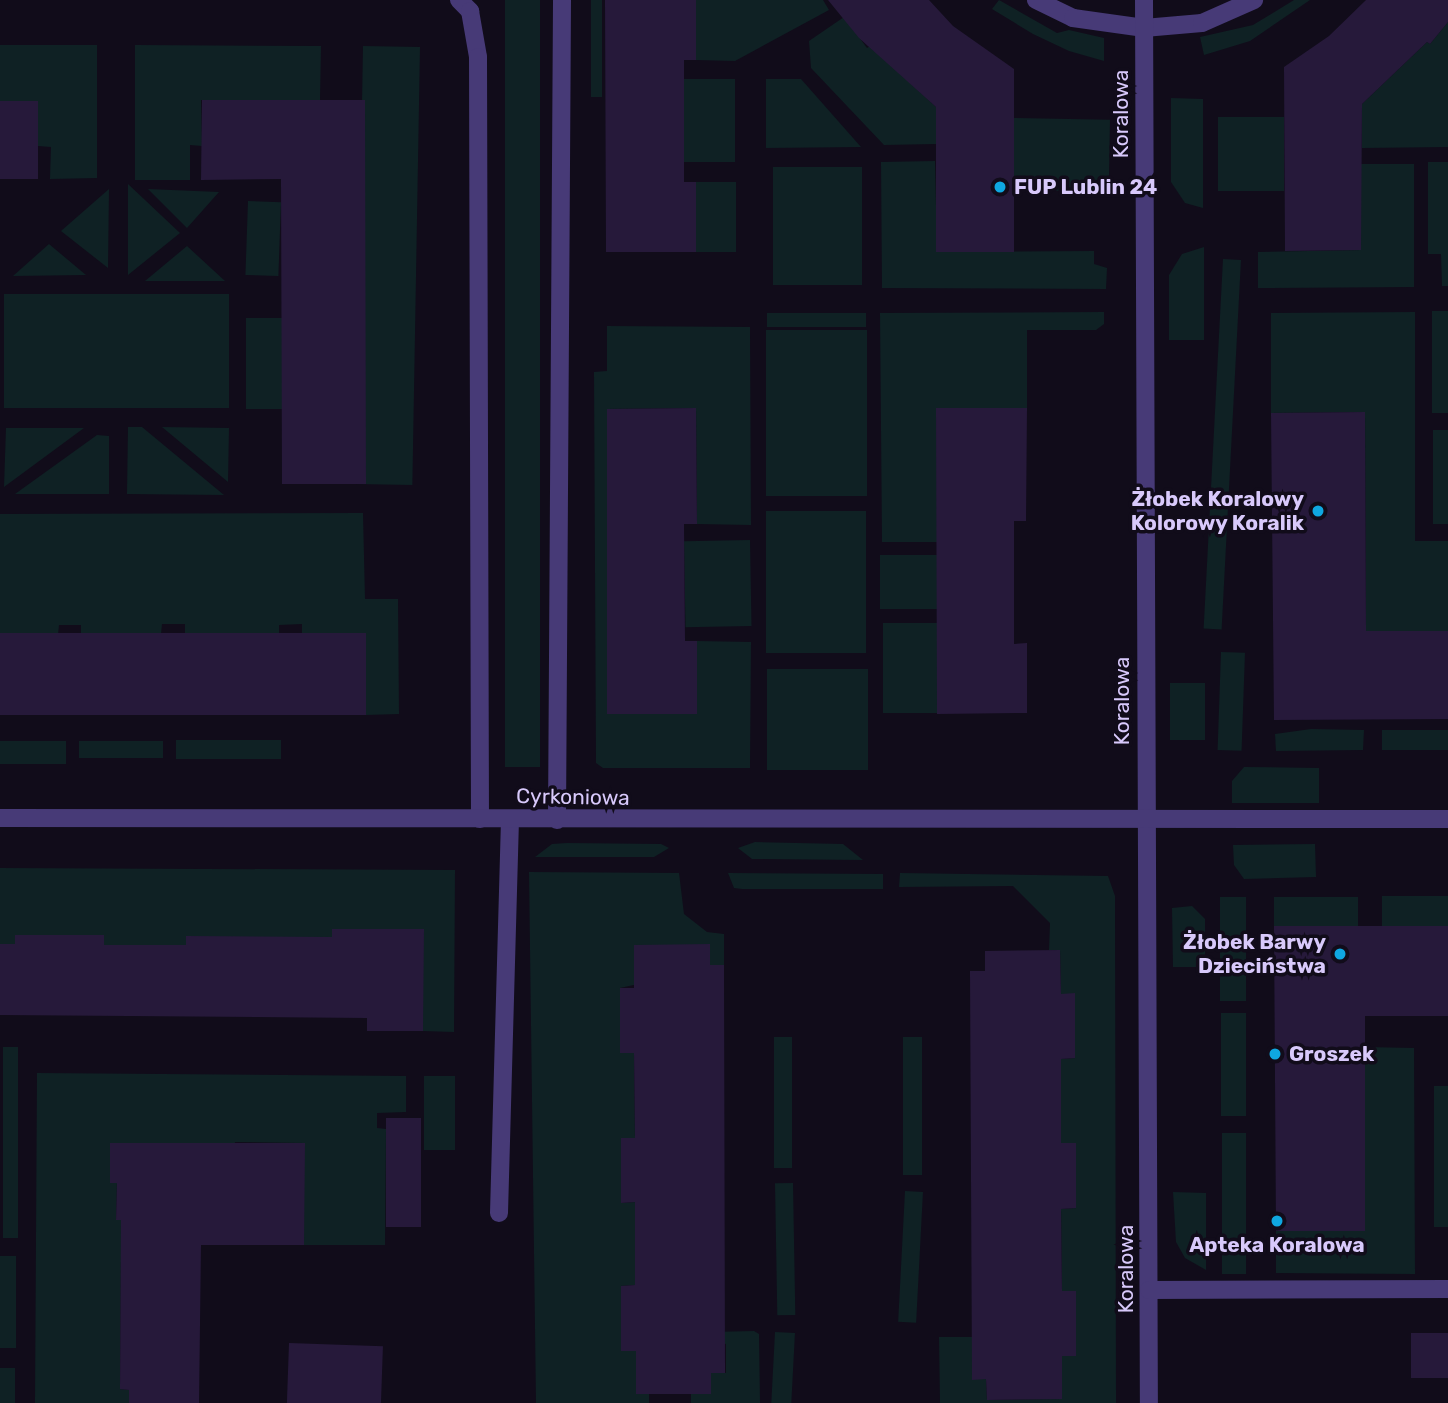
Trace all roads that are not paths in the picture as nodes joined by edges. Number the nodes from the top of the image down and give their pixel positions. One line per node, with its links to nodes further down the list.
1 (460, 0): 8 (street)
2 (562, 0): 11 (street)
3 (1036, 0): 6 (street)
4 (1144, 0): 6 (street, Koralowa)
5 (1254, 0): 6 (street)
6 (1144, 28): 12 (street, Koralowa)
7 (0, 818): 8 (street, Cyrkoniowa)
8 (480, 819): 9 (street, Cyrkoniowa)
9 (510, 819): 11 (street, Cyrkoniowa); 13 (street)
10 (1448, 819): 12 (street, Cyrkoniowa)
11 (557, 821): 12 (street, Cyrkoniowa)
12 (1146, 821): 15 (street, Koralowa)
13 (499, 1213)
14 (1448, 1289): 15 (street)
15 (1149, 1290): 16 (street, Koralowa)
16 (1149, 1403)

